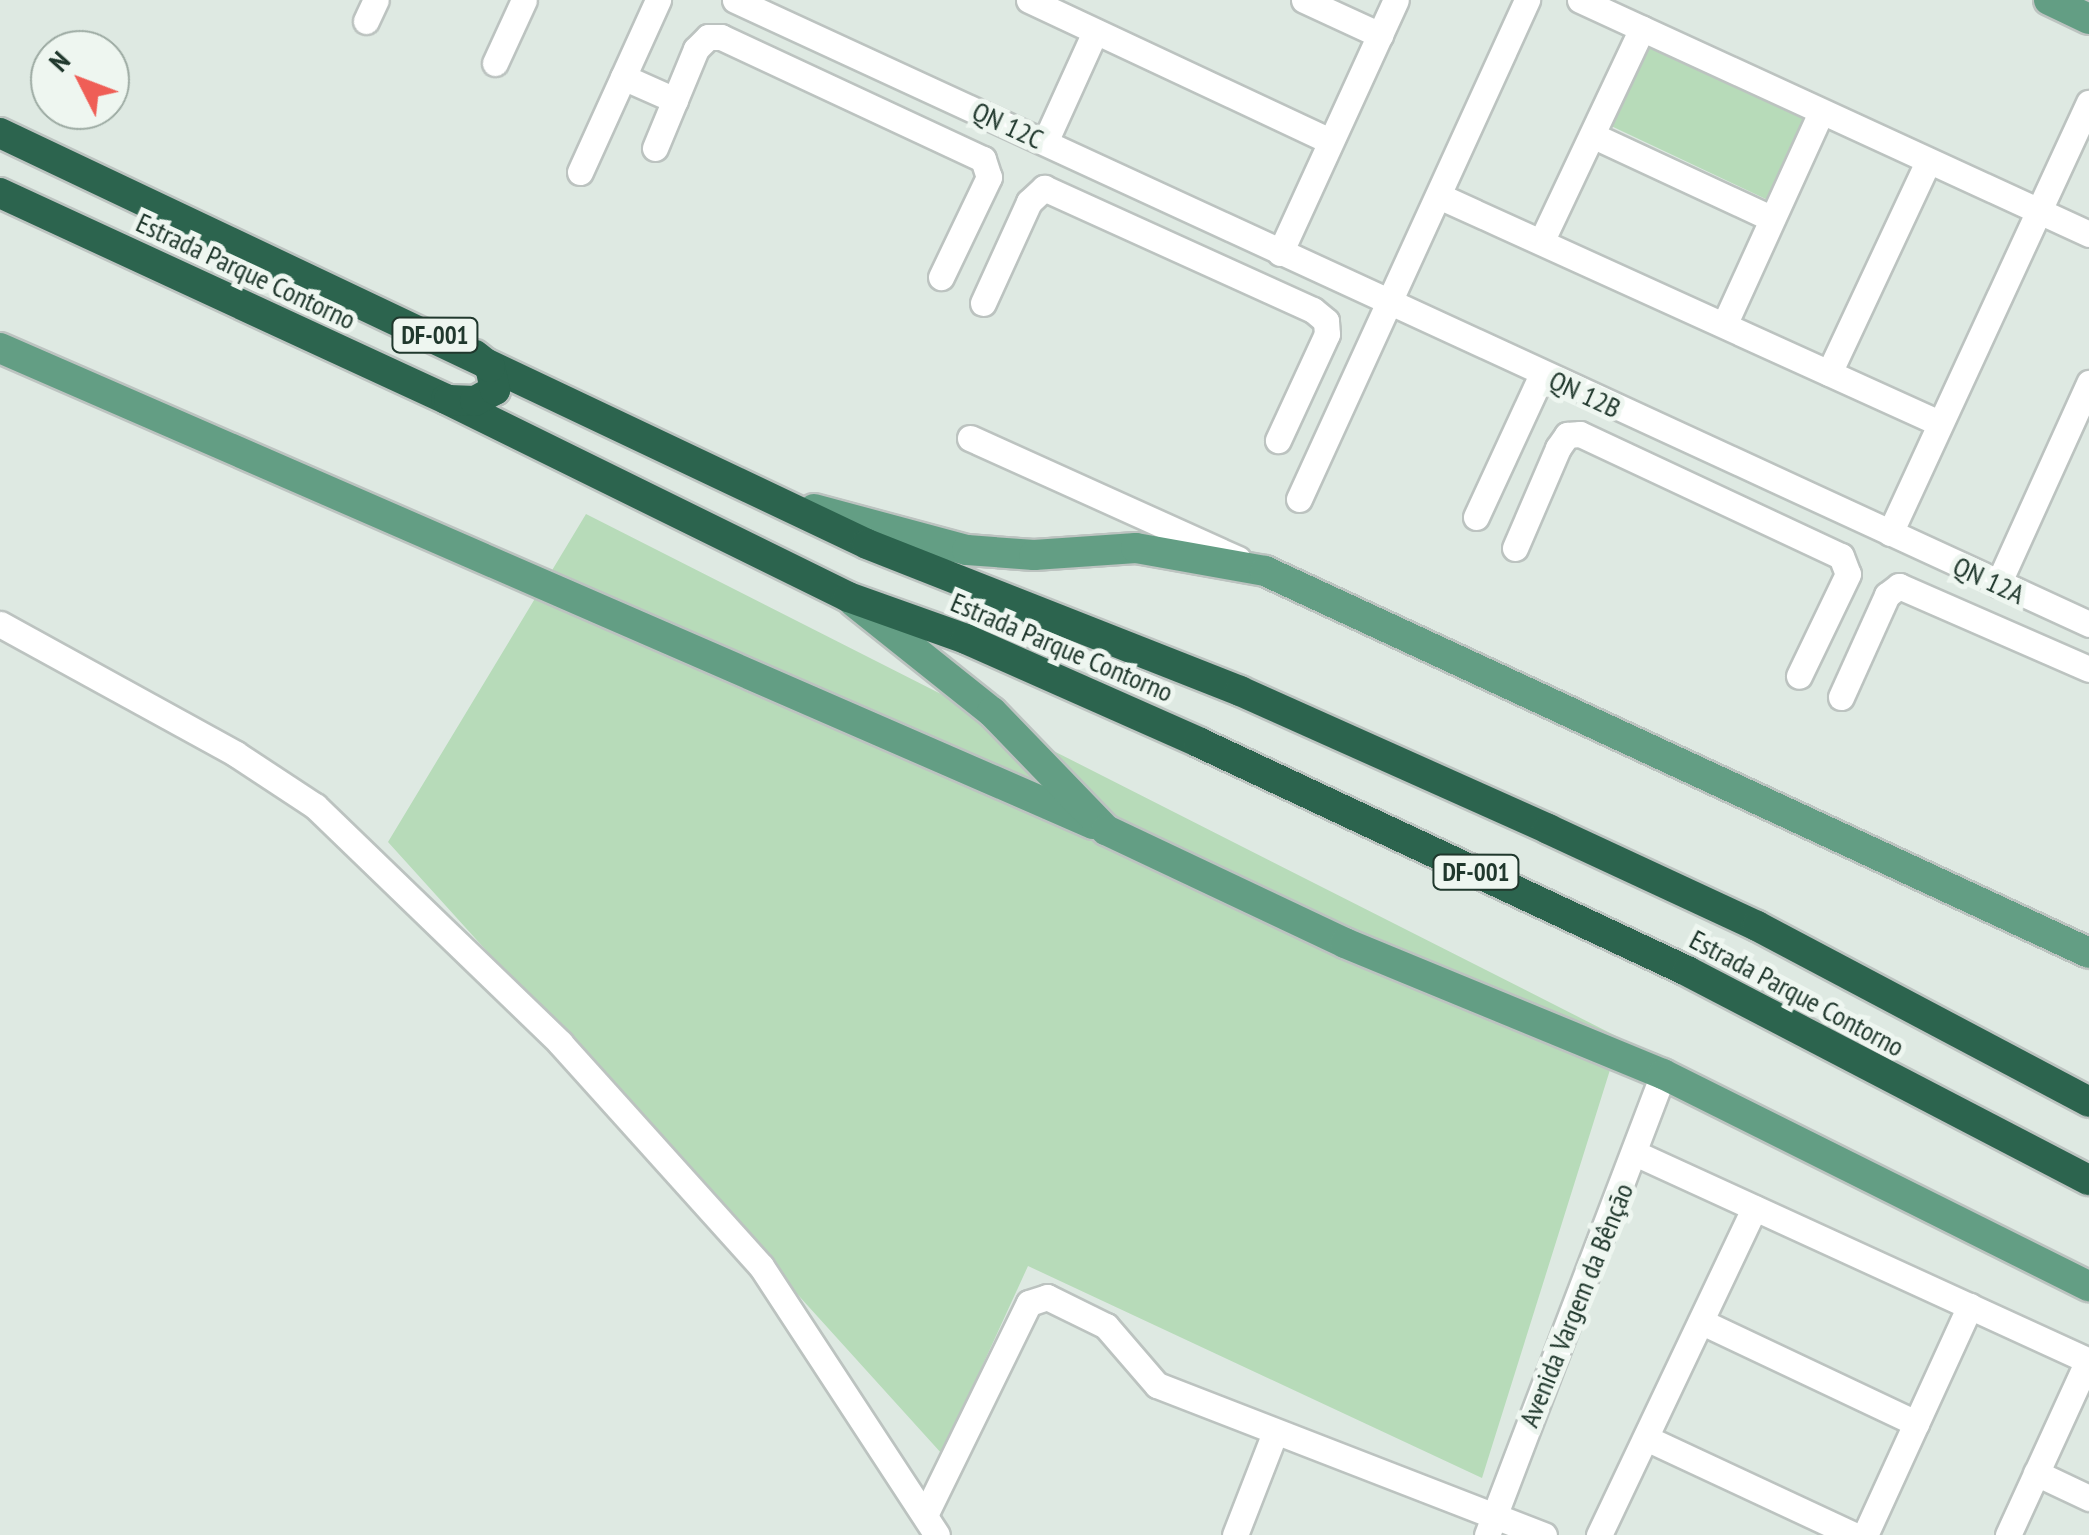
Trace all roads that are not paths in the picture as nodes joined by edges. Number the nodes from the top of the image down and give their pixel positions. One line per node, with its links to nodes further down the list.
1 (524, 0): 14 (street)
2 (658, 0): 15 (street)
3 (735, 0): 22 (street, QN 12C)
4 (1030, 0): 12 (street)
5 (1304, 0): 13 (street)
6 (1396, 0): 13 (street)
7 (1528, 0): 27 (street)
8 (1580, 0): 11 (street)
9 (2049, 0): 10 (main road)
10 (2089, 19)
11 (1642, 28): 18 (street); 20 (street)
12 (1095, 32): 21 (street); 22 (street)
13 (1380, 35): 21 (street)
14 (495, 63)
15 (623, 77): 16 (street); 25 (street)
16 (674, 100): 23 (street); 33 (street)
17 (2089, 103): 28 (street)
18 (1821, 112): 24 (street); 29 (street)
19 (0, 132): 38 (highway, Estrada Parque Contorno / DF-001)
20 (1594, 136): 29 (street); 31 (street)
21 (1330, 141): 32 (street)
22 (1045, 142): 32 (street, QN 12C)
23 (654, 148)
24 (1928, 162): 28 (street); 39 (street)
25 (580, 172)
26 (0, 193): 43 (highway, Estrada Parque Contorno / DF-001)
27 (1439, 196): 31 (street); 35 (street)
28 (2039, 210): 30 (street); 45 (street)
29 (1771, 218): 36 (street)
30 (2089, 234)
31 (1542, 240): 36 (street)
32 (1280, 253): 35 (street, QN 12B)
33 (941, 277)
34 (984, 303): 42 (street)
35 (1389, 304): 40 (street, QN 12B); 44 (street)
36 (1725, 323): 39 (street)
37 (0, 348): 63 (main road)
38 (471, 352): 43 (highway); 50 (highway, Estrada Parque Contorno / DF-001)
39 (1829, 373): 45 (street)
40 (1542, 374): 48 (street); 53 (street, QN 12B)
41 (2089, 382): 56 (street)
42 (1302, 388): 44 (street); 47 (street)
43 (446, 400): 57 (highway, Estrada Parque Contorno / DF-001)
44 (1344, 406): 51 (street)
45 (1938, 422): 53 (street)
46 (970, 438): 55 (street)
47 (1278, 440)
48 (1507, 452): 49 (street); 52 (street)
49 (1548, 470): 54 (street); 61 (street)
50 (767, 495): 55 (main road); 66 (highway, Estrada Parque Contorno / DF-001)
51 (1299, 500)
52 (1476, 518)
53 (1890, 534): 56 (street, QN 12A)
54 (1515, 548)
55 (1265, 571): 64 (main road)
56 (1998, 584): 59 (street, QN 12A)
57 (848, 597): 63 (main road); 68 (highway, Estrada Parque Contorno / DF-001)
58 (0, 624): 79 (street)
59 (2089, 624)
60 (2089, 669): 62 (street)
61 (1799, 676)
62 (1841, 697)
63 (1106, 830): 65 (main road)
64 (2089, 953)
65 (1663, 1074): 67 (street, Avenida Vargem da Bênção); 70 (main road)
66 (2089, 1102)
67 (1637, 1154): 69 (street); 80 (street, Avenida Vargem da Bênção)
68 (2089, 1180)
69 (1754, 1208): 71 (street); 72 (street)
70 (2089, 1286)
71 (1970, 1306): 73 (street); 74 (street)
72 (1702, 1322): 74 (street); 76 (street)
73 (2088, 1361): 77 (street)
74 (1916, 1423): 85 (street)
75 (1274, 1434): 79 (street); 80 (street); 81 (street)
76 (1646, 1438): 83 (street); 84 (street)
77 (2036, 1473): 78 (street); 86 (street)
78 (2089, 1498)
79 (931, 1525)
80 (1491, 1525): 82 (street)
81 (1235, 1535)
82 (1544, 1535)
83 (1599, 1535)
84 (1854, 1535)
85 (1865, 1535)
86 (2008, 1535)

